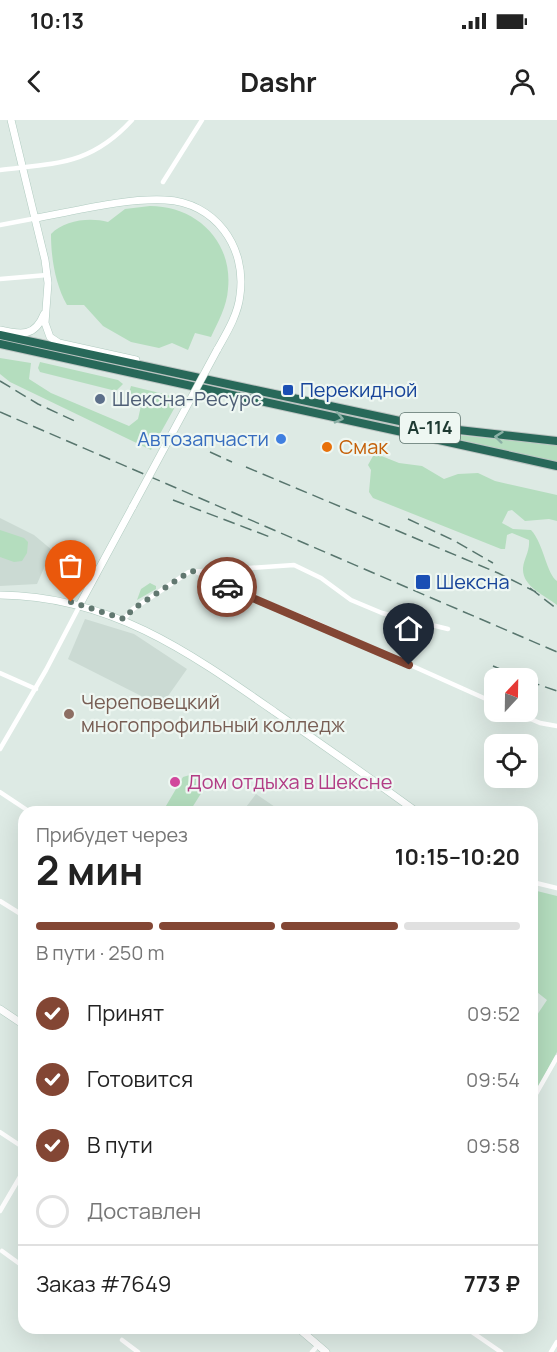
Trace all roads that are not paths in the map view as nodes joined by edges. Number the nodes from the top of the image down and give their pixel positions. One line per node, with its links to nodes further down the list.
1 (11, 120): 4 (street)
2 (132, 120): 4 (street)
3 (202, 120): 6 (street)
4 (23, 167): 5 (street); 7 (street)
5 (0, 170)
6 (163, 182)
7 (37, 218): 8 (street); 9 (street); 20 (street, bridge)
8 (0, 225)
9 (47, 275): 10 (street); 11 (street)
10 (0, 279)
11 (47, 306): 12 (street); 15 (street)
12 (0, 330)
13 (0, 335): 15 (highway, А-114)
14 (0, 344): 17 (highway, А-114, one-way to 17)
15 (180, 375): 16 (highway, А-114, one-way to 15)
16 (555, 441)
17 (557, 466)
18 (195, 571): 21 (street); 22 (street); 25 (street)
19 (0, 595): 20 (street)
20 (80, 604): 21 (street); 24 (street)
21 (124, 619): 31 (street)
22 (448, 629)
23 (0, 673): 24 (street)
24 (36, 689): 28 (street)
25 (484, 698)
26 (538, 722): 27 (street)
27 (557, 726)
28 (0, 749)
29 (0, 792): 30 (street)
30 (21, 806)
31 (408, 806)
32 (538, 883): 33 (street)
33 (557, 888)
34 (0, 901): 35 (street)
35 (18, 912)
36 (0, 1009): 37 (street)
37 (18, 1021)
38 (557, 1058): 39 (street)
39 (538, 1091)
40 (0, 1132): 41 (street)
41 (18, 1144)
42 (18, 1180): 43 (street)
43 (0, 1211)
44 (2, 1251): 45 (street)
45 (18, 1263)
46 (305, 1334): 50 (street)
47 (475, 1334): 54 (street)
48 (122, 1340): 51 (street)
49 (557, 1342): 55 (street)
50 (318, 1345): 52 (street); 53 (street)
51 (138, 1352)
52 (312, 1352)
53 (326, 1352)
54 (501, 1352)
55 (551, 1352)

